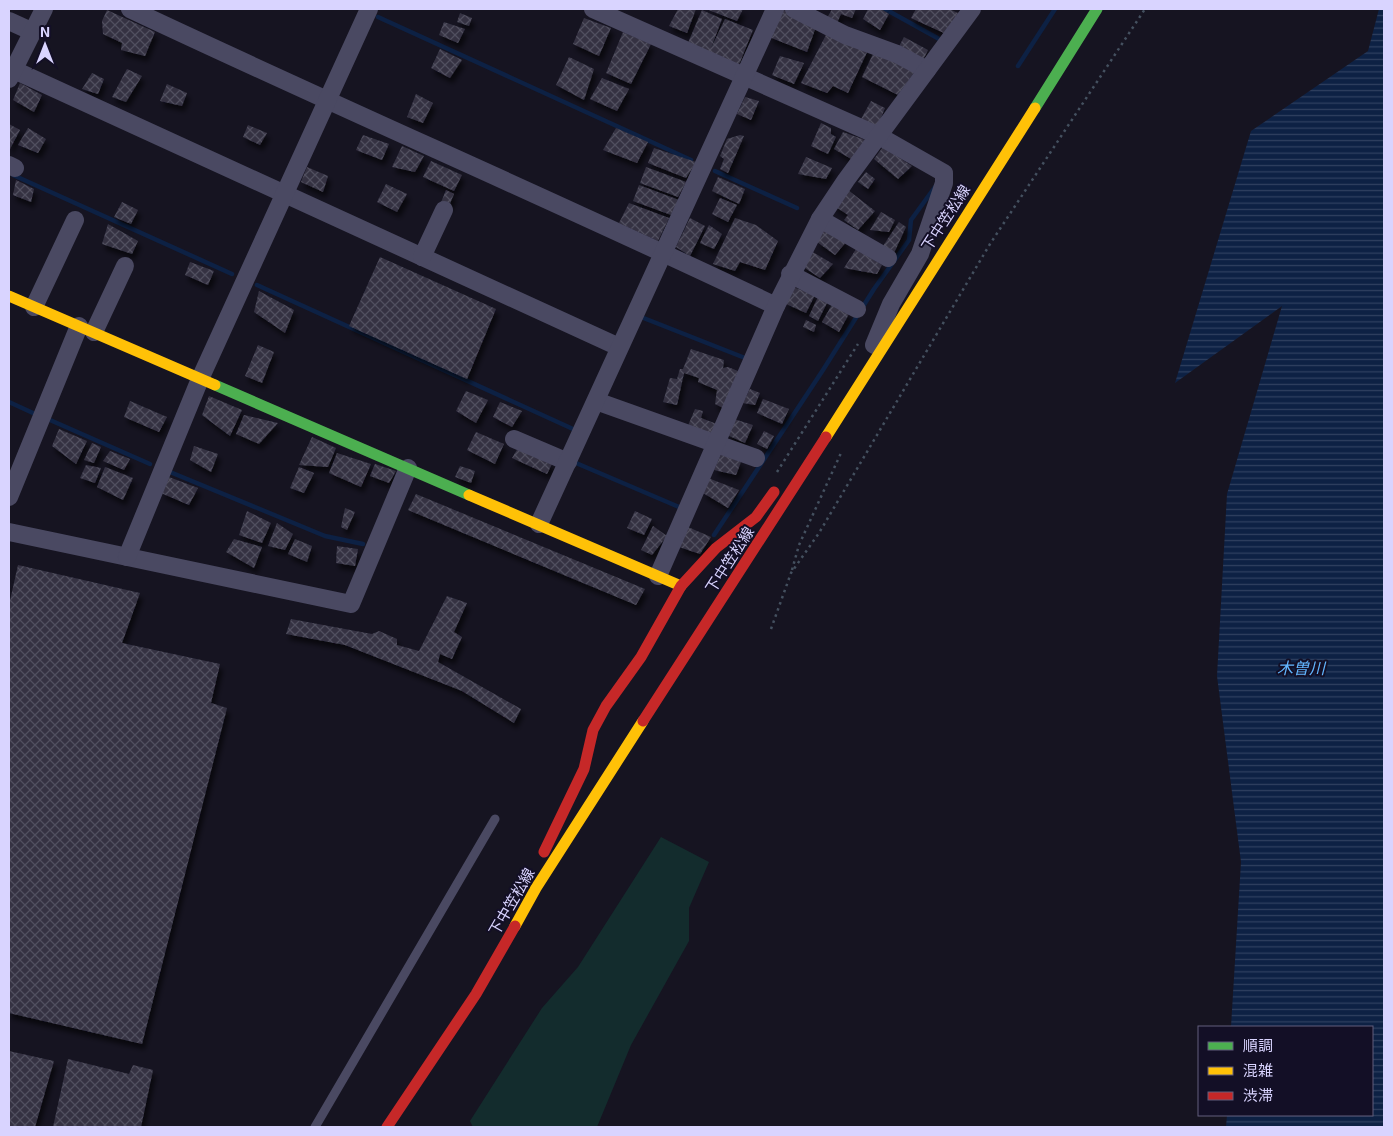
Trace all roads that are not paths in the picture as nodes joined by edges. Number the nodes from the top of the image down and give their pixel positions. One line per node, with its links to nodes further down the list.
1 (44, 9): 11 (street)
2 (130, 9): 15 (street)
3 (369, 9): 15 (street)
4 (593, 9): 9 (street)
5 (775, 9): 14 (street)
6 (794, 9): 12 (street)
7 (972, 9): 12 (street)
8 (1097, 9): 32 (main road, 下中笠松線)
9 (621, 15): 14 (street)
10 (9, 21): 11 (street)
11 (31, 32): 13 (street)
12 (927, 70): 16 (street)
13 (12, 75): 17 (street)
14 (744, 77): 16 (street); 21 (street)
15 (325, 101): 17 (street); 21 (street)
16 (879, 136): 19 (street); 32 (street)
17 (284, 193): 22 (street); 33 (street)
18 (444, 210): 22 (street)
19 (820, 218): 23 (street); 25 (street)
20 (75, 220): 28 (street)
21 (664, 252): 27 (street); 31 (street)
22 (422, 257): 31 (street)
23 (888, 258)
24 (125, 266): 30 (street)
25 (790, 274): 27 (street); 29 (street)
26 (9, 296): 28 (main road)
27 (776, 306): 36 (street)
28 (34, 307): 30 (main road)
29 (856, 309)
30 (87, 329): 33 (main road); 41 (street)
31 (619, 346): 34 (street)
32 (874, 358): 37 (main road, 下中笠松線)
33 (200, 379): 40 (main road); 44 (street)
34 (596, 401): 36 (street); 39 (street)
35 (514, 439): 39 (street)
36 (716, 444): 38 (street); 45 (street)
37 (821, 445): 46 (main road); 48 (main road, 下中笠松線)
38 (756, 458)
39 (568, 462): 42 (street)
40 (408, 468): 42 (main road); 44 (street)
41 (9, 497)
42 (539, 524): 45 (main road)
43 (9, 532): 44 (street)
44 (127, 557)
45 (658, 576): 46 (main road)
46 (680, 586): 48 (main road)
47 (495, 819): 49 (lane)
48 (536, 888): 50 (main road, 下中笠松線)
49 (315, 1127)
50 (387, 1127)

